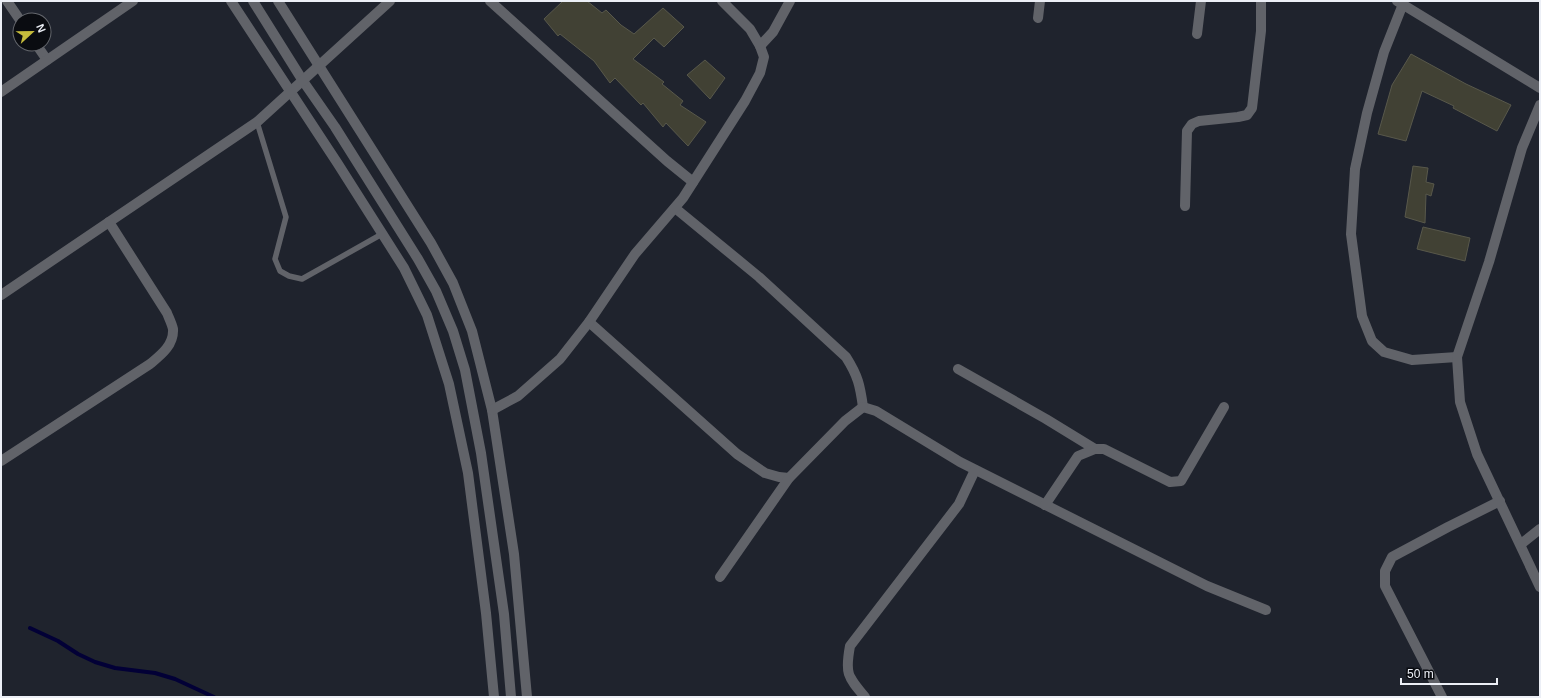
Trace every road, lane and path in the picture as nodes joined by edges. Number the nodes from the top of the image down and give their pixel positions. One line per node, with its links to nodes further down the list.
1 (7, 1): 14 (street)
2 (132, 1): 19 (street)
3 (231, 1): 24 (street)
4 (253, 1): 21 (street)
5 (278, 1): 20 (street)
6 (390, 1): 20 (street)
7 (490, 1): 27 (street)
8 (722, 1): 17 (street)
9 (790, 1): 17 (street)
10 (1040, 1): 15 (street)
11 (1201, 1): 16 (street)
12 (1261, 1): 28 (street)
13 (1400, 3): 22 (street); 34 (street)
14 (15, 12)
15 (1038, 18)
16 (1197, 34)
17 (760, 46): 27 (street)
18 (42, 52): 19 (street)
19 (47, 60): 23 (street)
20 (318, 66): 21 (street); 38 (street)
21 (303, 80): 24 (street); 51 (street)
22 (1540, 88)
23 (1, 92)
24 (290, 92): 26 (street); 31 (street)
25 (1540, 105): 34 (street)
26 (257, 122): 30 (street); 31 (lane)
27 (693, 182): 29 (street)
28 (1185, 206)
29 (675, 208): 33 (street); 36 (street)
30 (109, 222): 32 (street); 40 (street)
31 (382, 234): 50 (street)
32 (1, 295)
33 (589, 322): 38 (street); 42 (street)
34 (1457, 357): 43 (street)
35 (958, 369): 39 (street)
36 (863, 407): 41 (street); 42 (street)
37 (1224, 407): 39 (street)
38 (492, 410): 52 (street)
39 (1095, 449): 44 (street)
40 (1, 462)
41 (975, 470): 44 (street); 53 (street)
42 (789, 478): 47 (street)
43 (1500, 502): 46 (street); 54 (street)
44 (1045, 505): 49 (street)
45 (1540, 529): 46 (street)
46 (1521, 544): 48 (street)
47 (720, 577)
48 (1540, 587)
49 (1266, 610)
50 (494, 697)
51 (511, 697)
52 (527, 697)
53 (865, 697)
54 (1442, 697)

